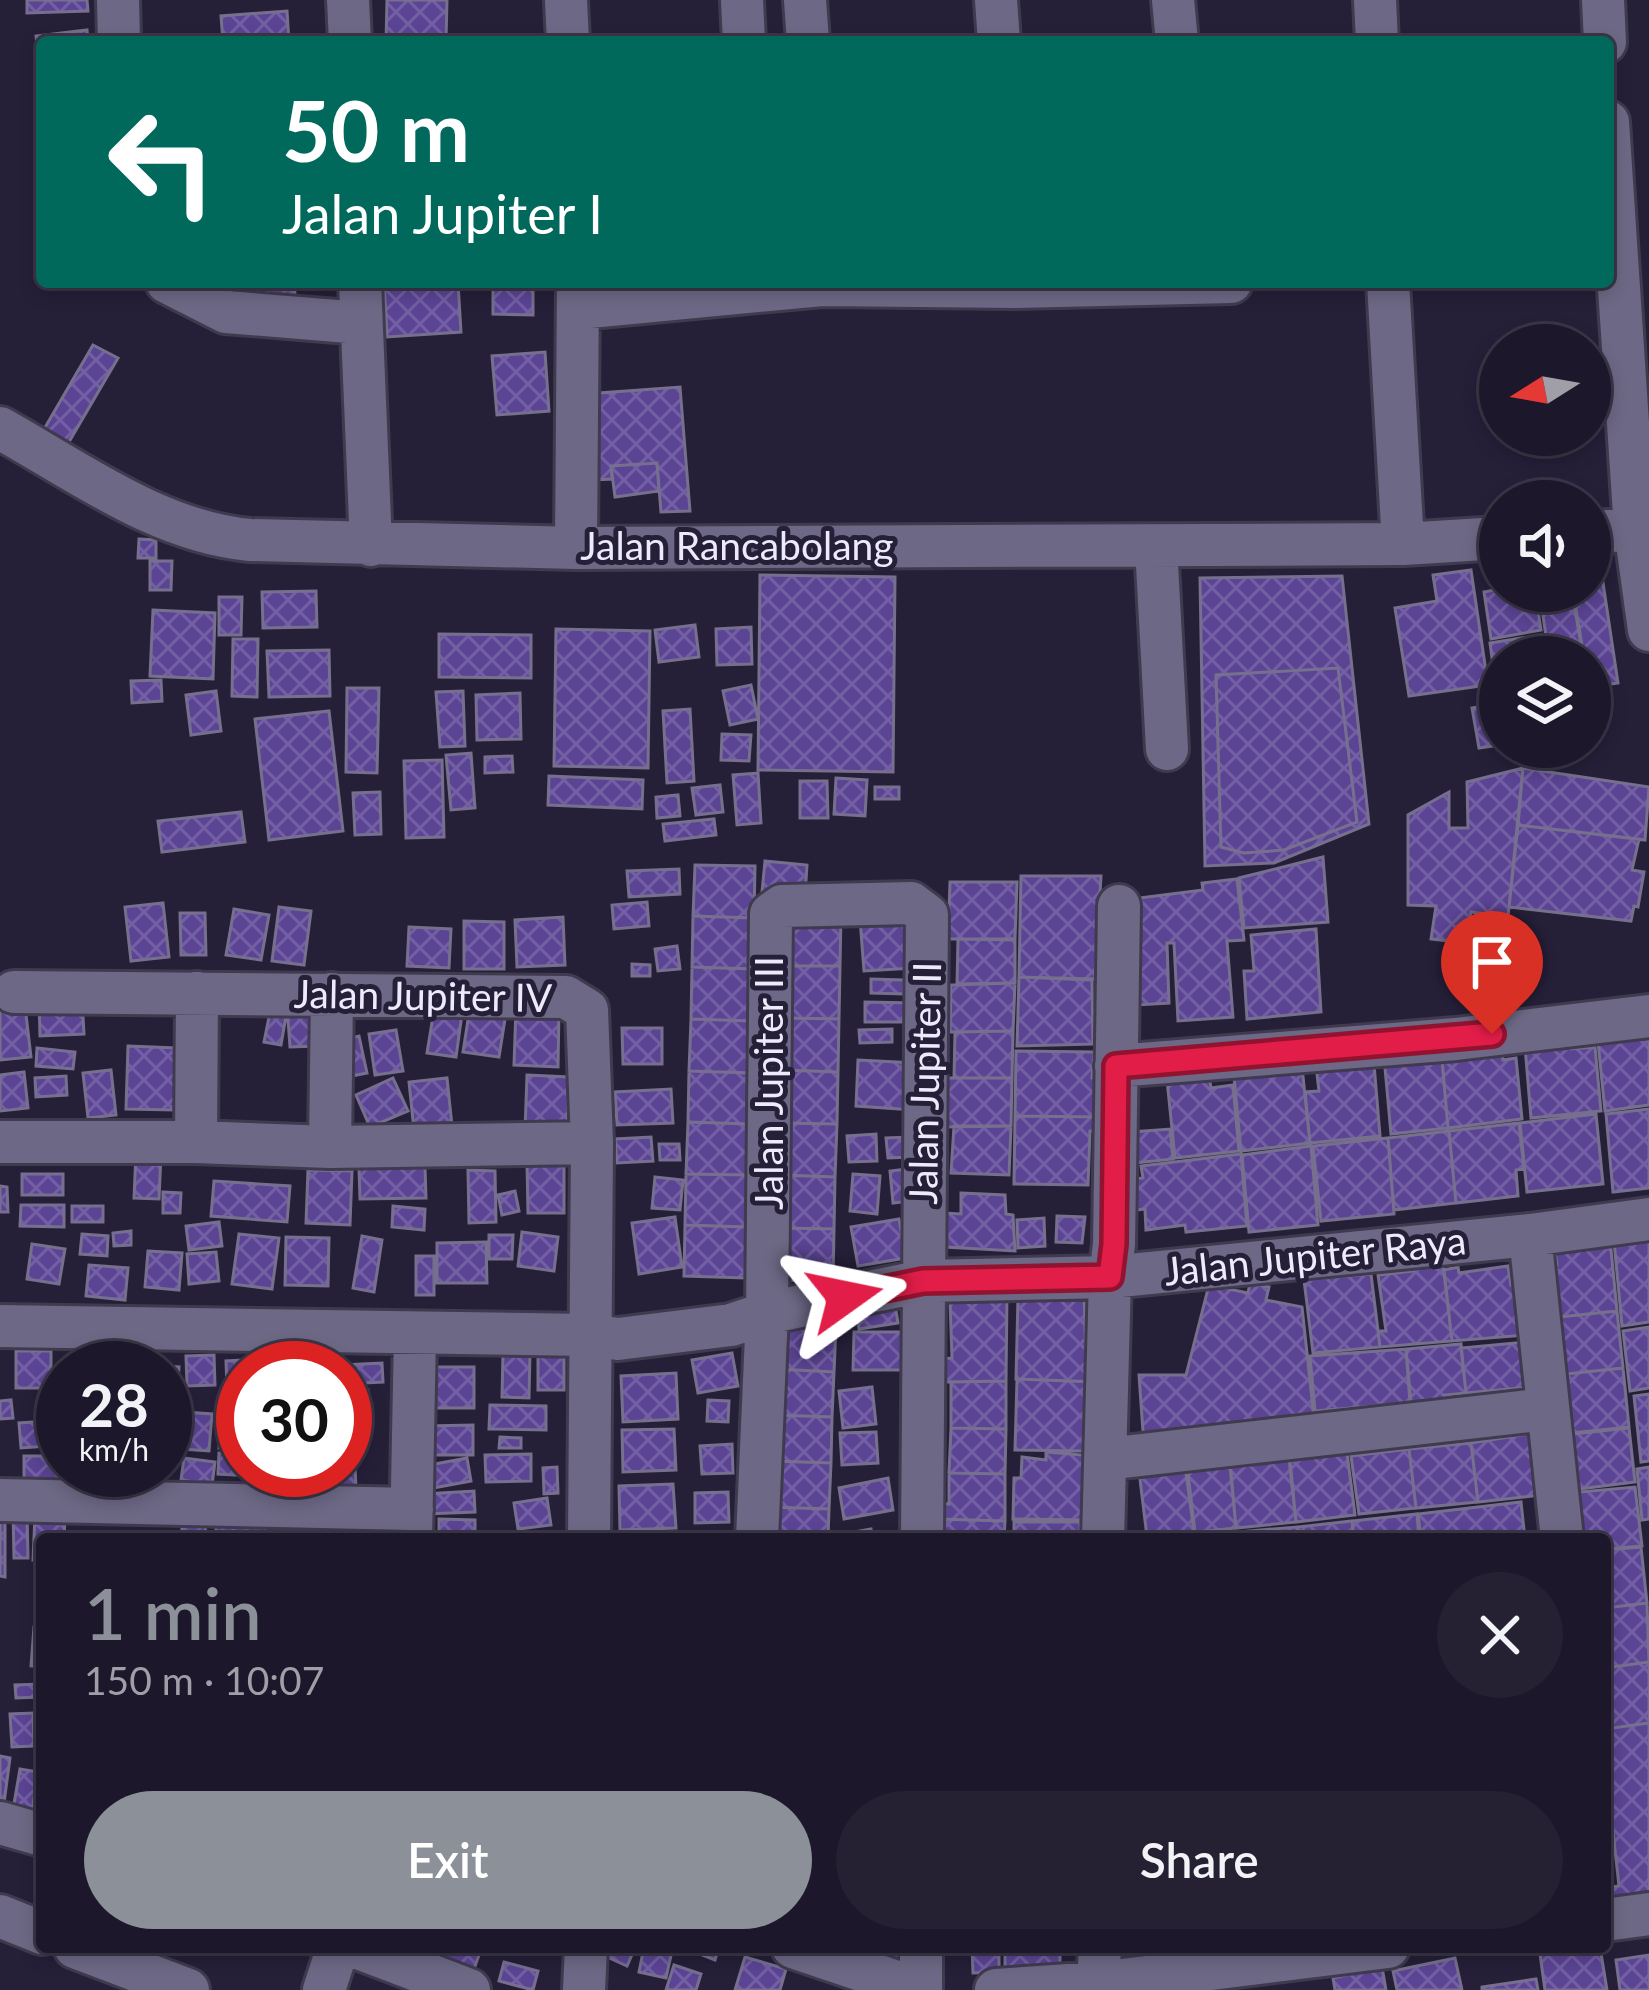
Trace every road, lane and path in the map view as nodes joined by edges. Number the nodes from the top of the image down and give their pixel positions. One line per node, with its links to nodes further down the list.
1 (118, 0): 10 (street)
2 (348, 0): 11 (street)
3 (566, 0): 12 (street)
4 (742, 0): 13 (street)
5 (805, 0): 14 (street)
6 (996, 0): 15 (street)
7 (1173, 0): 16 (street)
8 (1375, 0): 17 (street)
9 (1603, 0): 18 (street)
10 (119, 36)
11 (350, 36)
12 (568, 36)
13 (744, 36)
14 (808, 36)
15 (999, 36)
16 (1176, 36)
17 (1377, 36)
18 (1605, 36)
19 (1614, 142): 20 (street)
20 (1630, 196): 27 (street)
21 (179, 288): 25 (street)
22 (716, 288): 24 (street)
23 (1388, 288): 32 (street)
24 (578, 295): 30 (street)
25 (360, 302): 29 (street)
26 (0, 428): 29 (street, Jalan Rancabolang)
27 (1642, 529): 28 (street); 34 (street)
28 (1611, 531)
29 (371, 532): 30 (street, Jalan Rancabolang)
30 (576, 535): 33 (street, Jalan Rancabolang)
31 (1479, 539): 32 (street, Jalan Rancabolang)
32 (1403, 544): 33 (street, Jalan Rancabolang)
33 (1156, 546): 35 (street)
34 (1649, 630)
35 (1167, 749)
36 (1119, 906): 42 (street)
37 (926, 915): 50 (street, Jalan Jupiter II); 51 (street, Jalan Jupiter III)
38 (14, 992): 39 (street, Jalan Jupiter IV)
39 (196, 993): 40 (street, Jalan Jupiter IV); 44 (street)
40 (332, 994): 45 (street, Jalan Jupiter IV); 46 (street)
41 (1649, 1016): 42 (street)
42 (1116, 1066): 49 (street)
43 (0, 1142): 44 (street)
44 (196, 1142): 46 (street)
45 (592, 1142): 46 (street); 54 (street, Jalan Jupiter IV)
46 (330, 1147)
47 (1649, 1219): 48 (street, Jalan Jupiter Raya)
48 (1530, 1235): 49 (street, Jalan Jupiter Raya); 55 (street)
49 (1110, 1277): 50 (street, Jalan Jupiter Raya); 56 (street)
50 (923, 1281): 51 (street, Jalan Jupiter Raya); 62 (street, Jalan Jupiter II)
51 (767, 1313): 54 (street, Jalan Jupiter Raya); 61 (street, Jalan Jupiter III)
52 (0, 1326): 53 (street, Jalan Jupiter Raya)
53 (415, 1335): 54 (street, Jalan Jupiter Raya); 59 (street)
54 (589, 1335): 60 (street, Jalan Jupiter IV)
55 (1547, 1408): 56 (street); 64 (street)
56 (1106, 1459): 63 (street)
57 (0, 1500): 58 (street)
58 (99, 1521): 59 (street)
59 (412, 1524)
60 (589, 1533)
61 (758, 1533)
62 (922, 1533)
63 (1103, 1533)
64 (1561, 1533)
65 (0, 1823): 66 (street)
66 (36, 1833)
67 (0, 1916): 68 (street)
68 (36, 1931)
69 (98, 1953): 77 (street)
70 (336, 1953): 78 (street)
71 (372, 1953): 79 (street)
72 (586, 1953): 80 (street)
73 (812, 1953): 81 (street)
74 (921, 1953): 81 (street)
75 (1292, 1953): 76 (street)
76 (1099, 1965): 82 (street)
77 (166, 1986)
78 (324, 1990)
79 (469, 1990)
80 (584, 1990)
81 (920, 1990)
82 (996, 1990)

